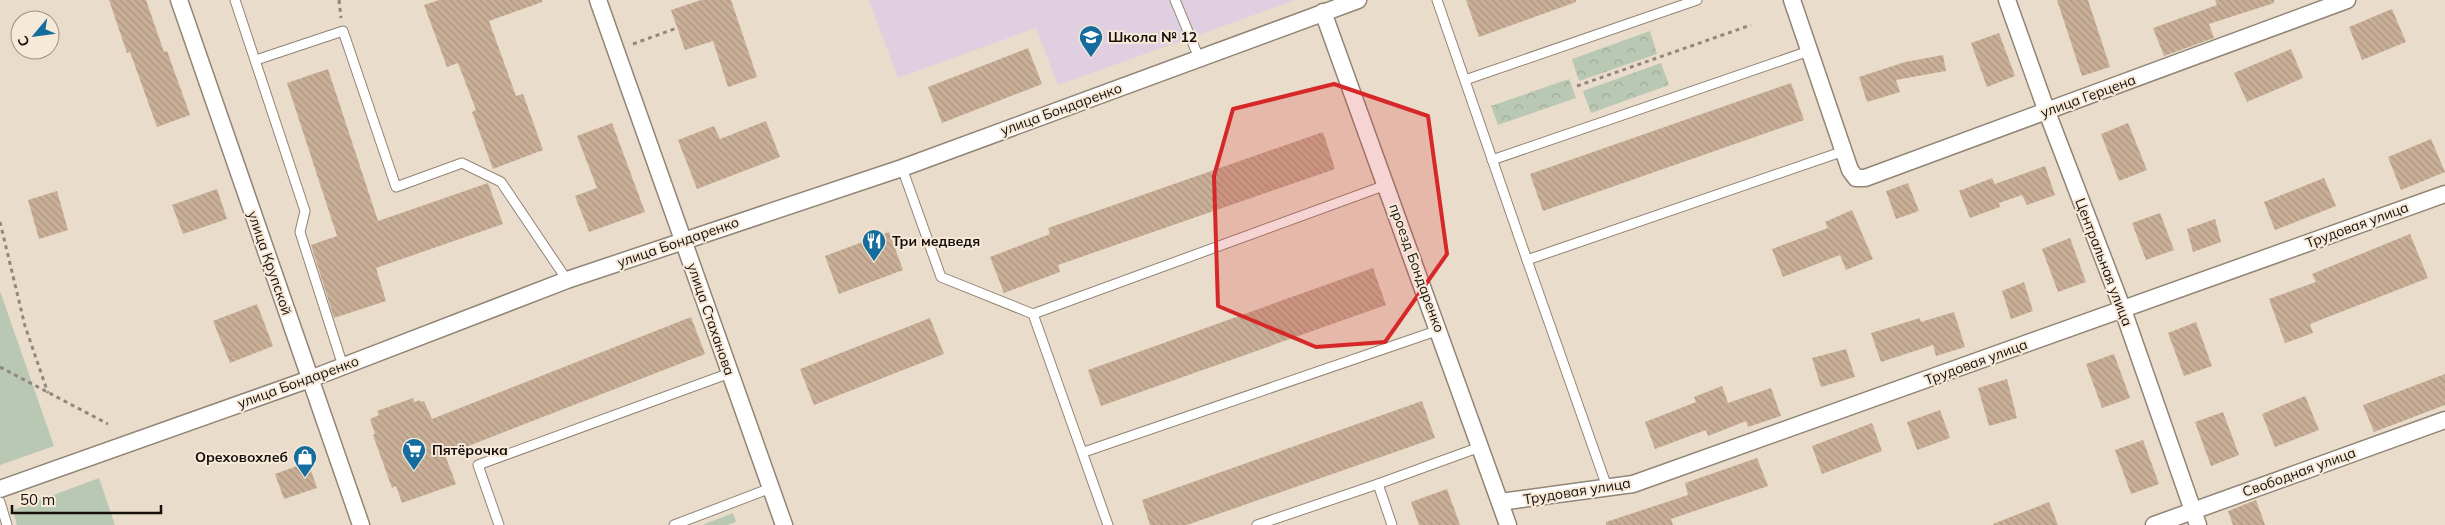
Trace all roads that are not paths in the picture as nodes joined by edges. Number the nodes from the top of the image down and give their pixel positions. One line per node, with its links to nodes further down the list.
1 (179, 0): 30 (street, улица Крупской)
2 (235, 0): 14 (lane)
3 (598, 0): 22 (street, улица Стаханова)
4 (1175, 0): 13 (lane)
5 (1358, 0): 11 (street, улица Бондаренко)
6 (1437, 0): 15 (lane)
7 (1697, 0): 15 (lane)
8 (1792, 0): 12 (street)
9 (2007, 0): 16 (street, Центральная улица)
10 (2347, 0): 16 (street, улица Герцена)
11 (1323, 12): 13 (street, улица Бондаренко); 20 (street, проезд Бондаренко)
12 (1809, 50): 17 (street); 18 (lane)
13 (1198, 58): 19 (street, улица Бондаренко)
14 (256, 60): 24 (lane); 28 (lane)
15 (1465, 80): 18 (lane)
16 (2047, 112): 17 (street, улица Герцена); 25 (street, Центральная улица)
17 (1844, 151): 23 (lane)
18 (1492, 160): 23 (lane)
19 (902, 168): 22 (street, улица Бондаренко); 26 (lane)
20 (1386, 185): 26 (lane); 27 (street, проезд Бондаренко)
21 (2445, 194): 25 (street, Трудовая улица)
22 (684, 240): 24 (street, улица Бондаренко); 29 (street, улица Стаханова)
23 (1527, 260): 35 (lane)
24 (567, 280): 28 (street, улица Бондаренко)
25 (2123, 310): 35 (street, Трудовая улица); 40 (street, Центральная улица)
26 (1033, 314): 33 (lane)
27 (1439, 330): 32 (street, проезд Бондаренко); 33 (lane)
28 (343, 366): 30 (street, улица Бондаренко)
29 (730, 373): 36 (street, улица Стаханова); 43 (lane)
30 (310, 379): 37 (street, улица Бондаренко); 42 (street, улица Крупской)
31 (2445, 420): 40 (street, Свободная улица)
32 (1480, 447): 34 (lane); 39 (street, проезд Бондаренко)
33 (1084, 452): 46 (lane)
34 (1378, 484): 47 (lane); 48 (lane)
35 (1607, 487): 39 (street, Трудовая улица)
36 (771, 488): 44 (lane); 45 (street, улица Стаханова)
37 (0, 489)
38 (0, 502): 41 (lane)
39 (1500, 502): 49 (street, проезд Бондаренко)
40 (2195, 518): 50 (street, Свободная улица)
41 (7, 525)
42 (361, 525)
43 (499, 525)
44 (674, 525)
45 (784, 525)
46 (1108, 525)
47 (1257, 525)
48 (1392, 525)
49 (1508, 525)
50 (2154, 525)

